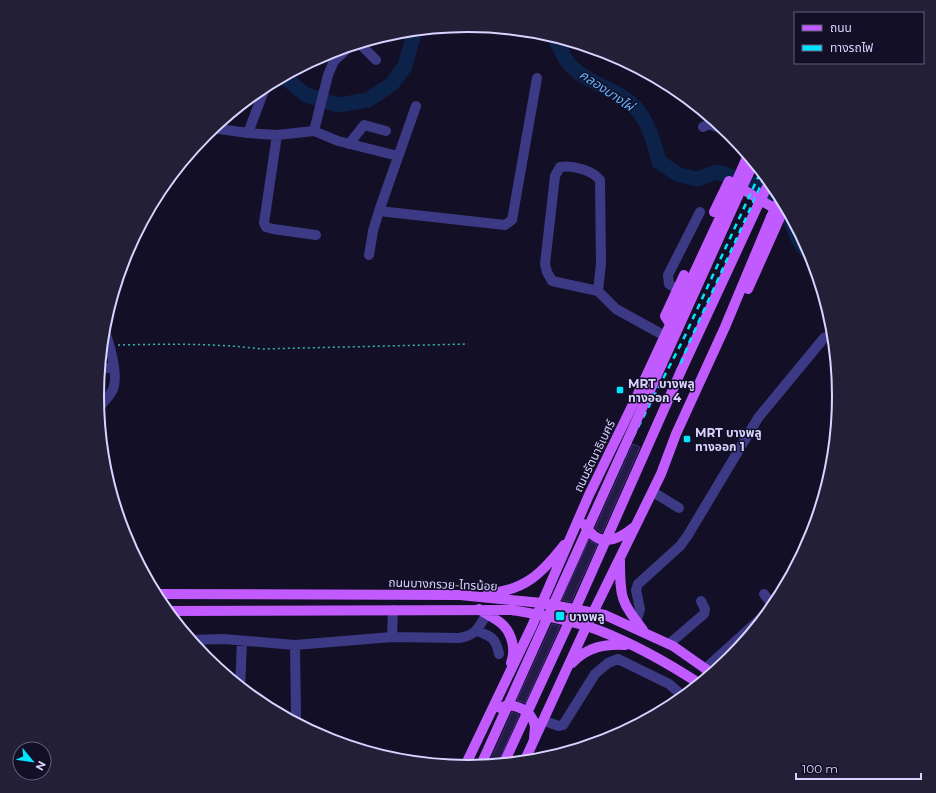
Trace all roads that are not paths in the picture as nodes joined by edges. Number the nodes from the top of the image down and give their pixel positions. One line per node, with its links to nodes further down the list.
1 (363, 47): 3 (street)
2 (340, 56): 10 (street)
3 (376, 60)
4 (537, 78): 21 (street)
5 (262, 95): 12 (street)
6 (416, 106): 15 (street)
7 (711, 124): 8 (street)
8 (703, 127)
9 (220, 129): 12 (street)
10 (314, 131): 13 (street); 14 (street)
11 (386, 131): 14 (street)
12 (248, 133): 13 (street)
13 (277, 135): 23 (street)
14 (349, 144): 15 (street)
15 (398, 156): 21 (street)
16 (746, 161): 19 (main road, ถนนรัตนาธิเบศร์, bridge)
17 (751, 167): 19 (main road, ถนนรัตนาธิเบศร์, bridge)
18 (767, 188): 74 (main road, bridge)
19 (734, 196): 27 (main road, ถนนรัตนาธิเบศร์); 75 (main road, ถนนรัตนาธิเบศร์, bridge)
20 (778, 204): 31 (main road, bridge)
21 (379, 211): 24 (street)
22 (700, 212): 25 (street)
23 (316, 235)
24 (369, 255)
25 (677, 290): 27 (main road); 31 (main road)
26 (598, 291): 26 (street); 28 (street)
27 (670, 324): 28 (main road, ถนนรัตนาธิเบศร์)
28 (665, 336): 36 (main road, ถนนรัตนาธิเบศร์)
29 (827, 337): 52 (street)
30 (108, 342): 33 (street)
31 (717, 346): 35 (main road)
32 (105, 368): 33 (street)
33 (114, 368): 34 (street)
34 (104, 401)
35 (653, 492): 37 (street); 38 (main road)
36 (584, 505): 38 (main road); 39 (main road, ถนนรัตนาธิเบศร์)
37 (679, 508)
38 (638, 524): 40 (main road)
39 (574, 531): 43 (main road); 46 (main road, ถนนรัตนาธิเบศร์)
40 (620, 559): 49 (main road); 52 (main road)
41 (162, 594): 43 (main road, ถนนบางกรวย-ไทรน้อย)
42 (764, 594): 45 (street)
43 (460, 595): 46 (main road, ถนนบางกรวย-ไทรน้อย)
44 (701, 601): 59 (street)
45 (770, 601)
46 (542, 603): 49 (main road, ถนนบางกรวย-ไทรน้อย); 51 (main road, ถนนรัตนาธิเบศร์)
47 (393, 610): 48 (main road, ถนนบางกรวย-ไทรน้อย); 50 (main road, ถนนบางกรวย-ไทรน้อย); 55 (street)
48 (174, 611)
49 (594, 611): 52 (main road, ถนนบางกรวย-ไทรน้อย); 53 (main road)
50 (483, 612): 51 (main road, ถนนบางกรวย-ไทรน้อย); 54 (street); 67 (main road)
51 (536, 614): 53 (main road, ถนนบางกรวย-ไทรน้อย); 67 (main road, ถนนรัตนาธิเบศร์)
52 (631, 623): 57 (main road); 59 (main road)
53 (586, 627): 57 (main road, ถนนบางกรวย-ไทรน้อย); 63 (main road)
54 (477, 631): 55 (street); 62 (street)
55 (392, 637): 60 (street)
56 (197, 640): 58 (street)
57 (619, 640): 61 (main road, ถนนบางกรวย-ไทรน้อย)
58 (242, 641): 60 (street); 65 (street)
59 (669, 644): 64 (main road)
60 (295, 645): 69 (street)
61 (629, 645): 63 (main road); 66 (main road, ถนนบางกรวย-ไทรน้อย)
62 (499, 654)
63 (568, 668): 70 (main road)
64 (709, 671)
65 (240, 681)
66 (696, 681)
67 (500, 693): 71 (main road, ถนนรัตนาธิเบศร์)
68 (680, 693): 70 (street)
69 (295, 717)
70 (544, 721): 72 (main road)
71 (485, 723): 72 (main road); 76 (main road, ถนนรัตนาธิเบศร์)
72 (530, 749): 73 (main road)
73 (527, 756)
74 (505, 759)
75 (483, 760)
76 (467, 761)

